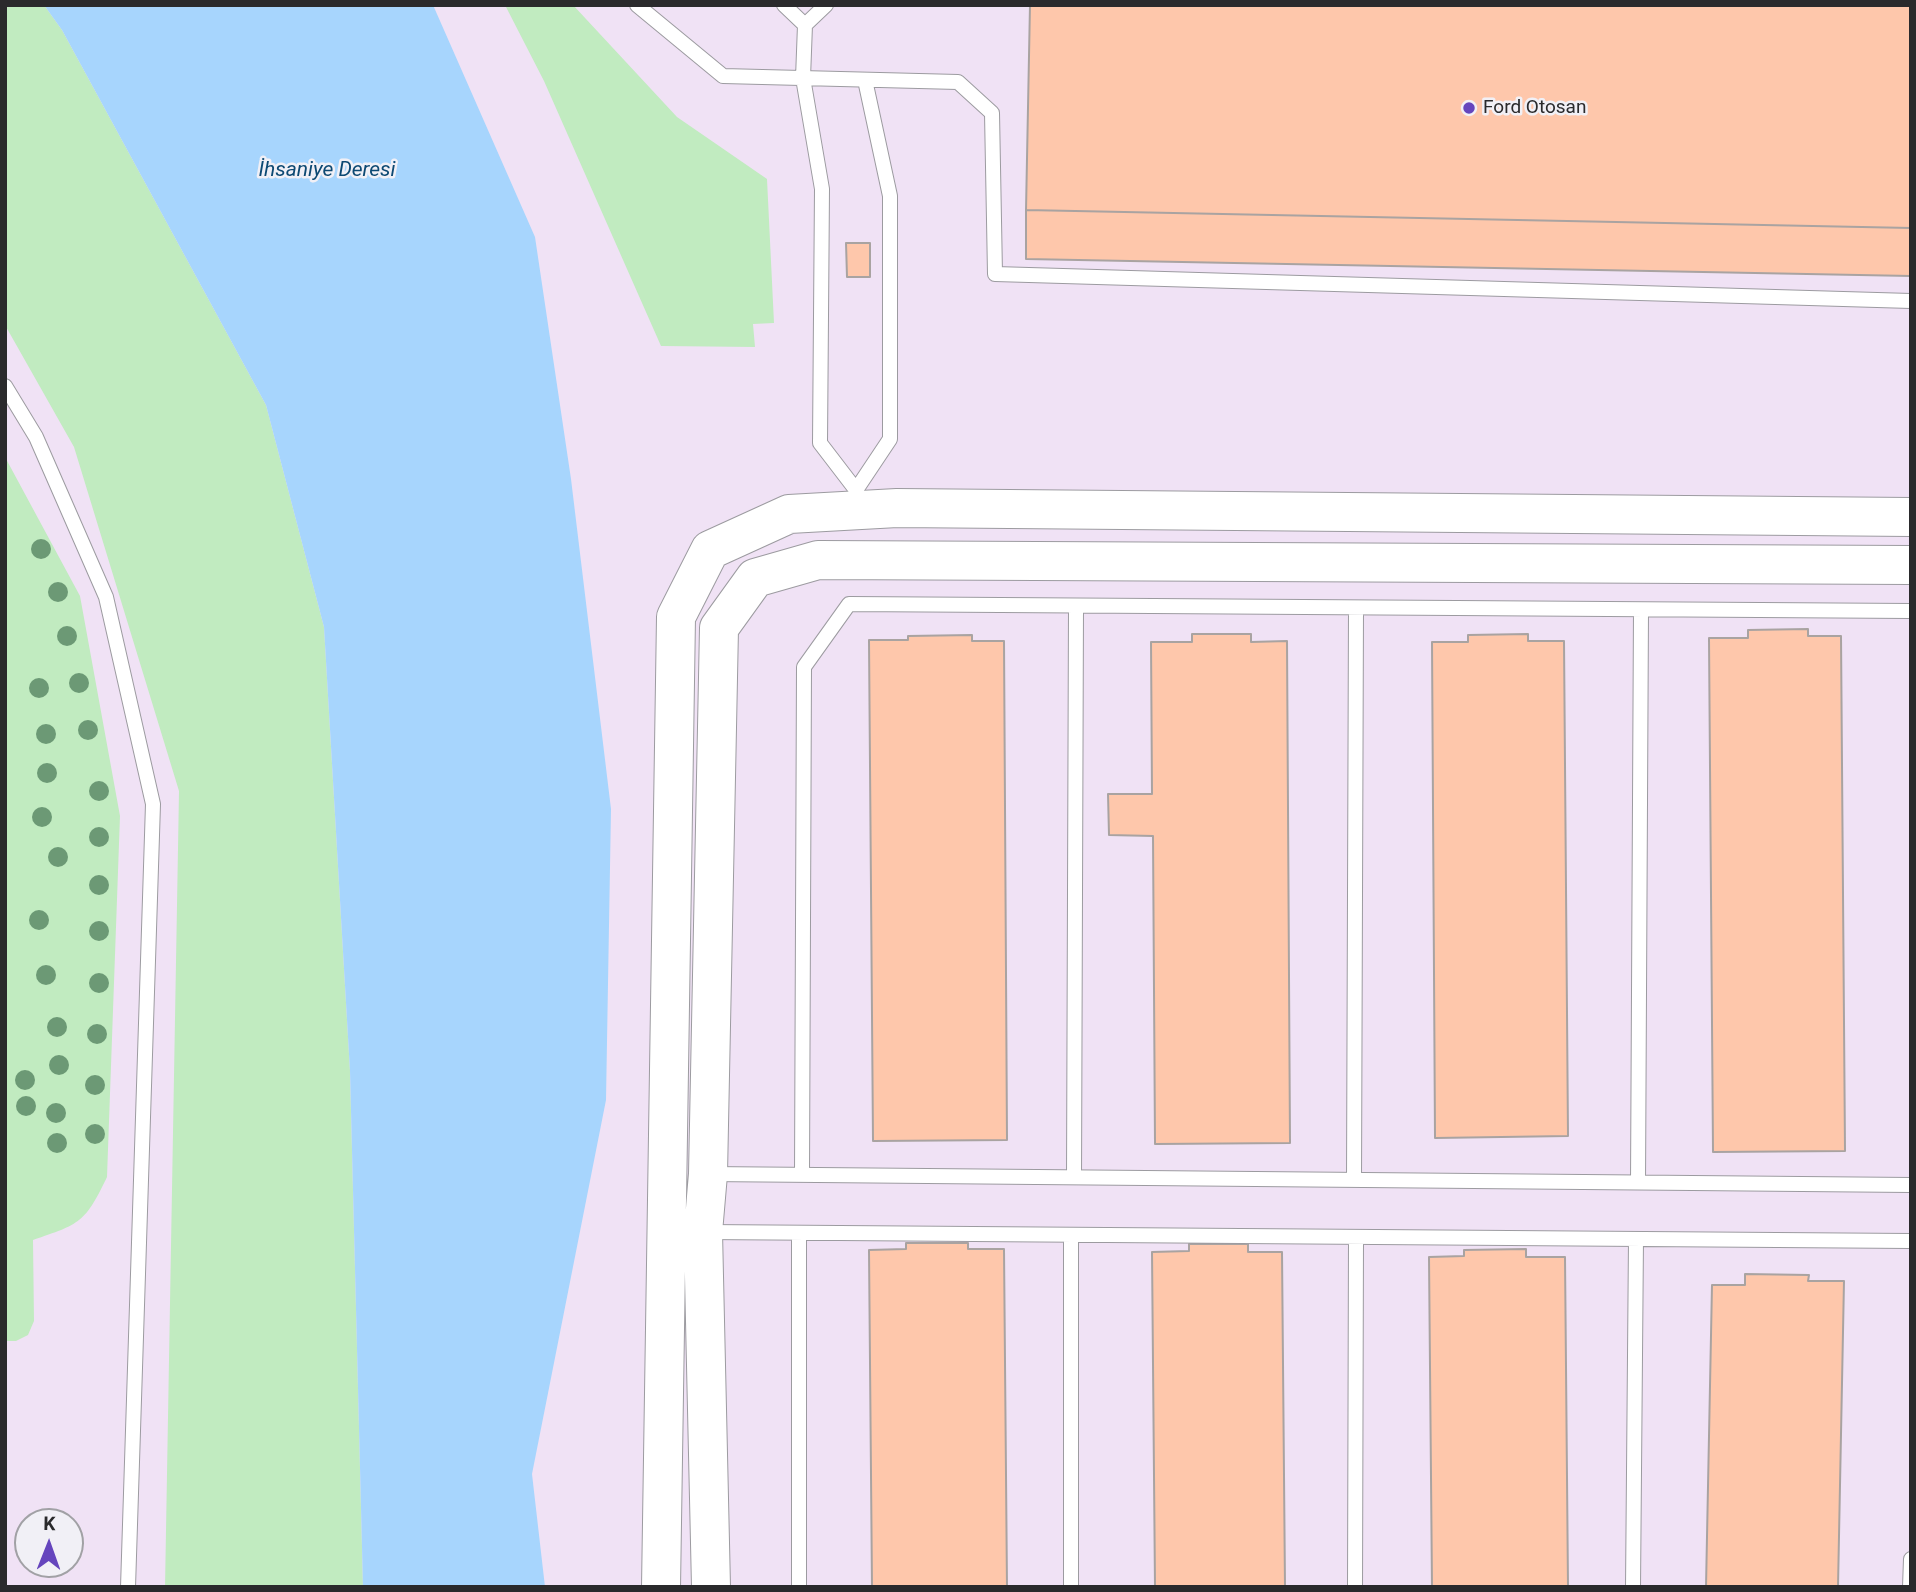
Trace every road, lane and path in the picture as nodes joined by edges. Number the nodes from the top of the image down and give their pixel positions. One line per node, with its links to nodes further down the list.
1 (637, 5): 5 (lane)
2 (784, 5): 4 (lane)
3 (826, 5): 4 (lane)
4 (805, 25): 5 (lane)
5 (803, 78): 6 (lane); 6 (lane)
6 (864, 80): 7 (lane)
7 (1911, 301)
8 (5, 386): 28 (lane)
9 (1911, 517): 29 (main road)
10 (1911, 565): 15 (main road)
11 (1076, 606): 12 (lane); 16 (lane); 17 (lane)
12 (1356, 608): 13 (lane); 18 (lane)
13 (1641, 610): 14 (lane); 19 (lane)
14 (1911, 611)
15 (708, 1174): 16 (lane); 21 (main road)
16 (802, 1175): 17 (lane)
17 (1074, 1177): 18 (lane)
18 (1354, 1180): 19 (lane)
19 (1638, 1182): 20 (lane)
20 (1911, 1185)
21 (703, 1232): 22 (lane); 30 (main road)
22 (799, 1233): 23 (lane); 31 (lane)
23 (1071, 1235): 24 (lane); 32 (lane)
24 (1356, 1237): 25 (lane); 33 (lane)
25 (1636, 1239): 26 (lane); 34 (lane)
26 (1911, 1241)
27 (1911, 1559): 35 (lane)
28 (128, 1587)
29 (661, 1587)
30 (711, 1587)
31 (799, 1587)
32 (1071, 1587)
33 (1355, 1587)
34 (1633, 1587)
35 (1910, 1587)

